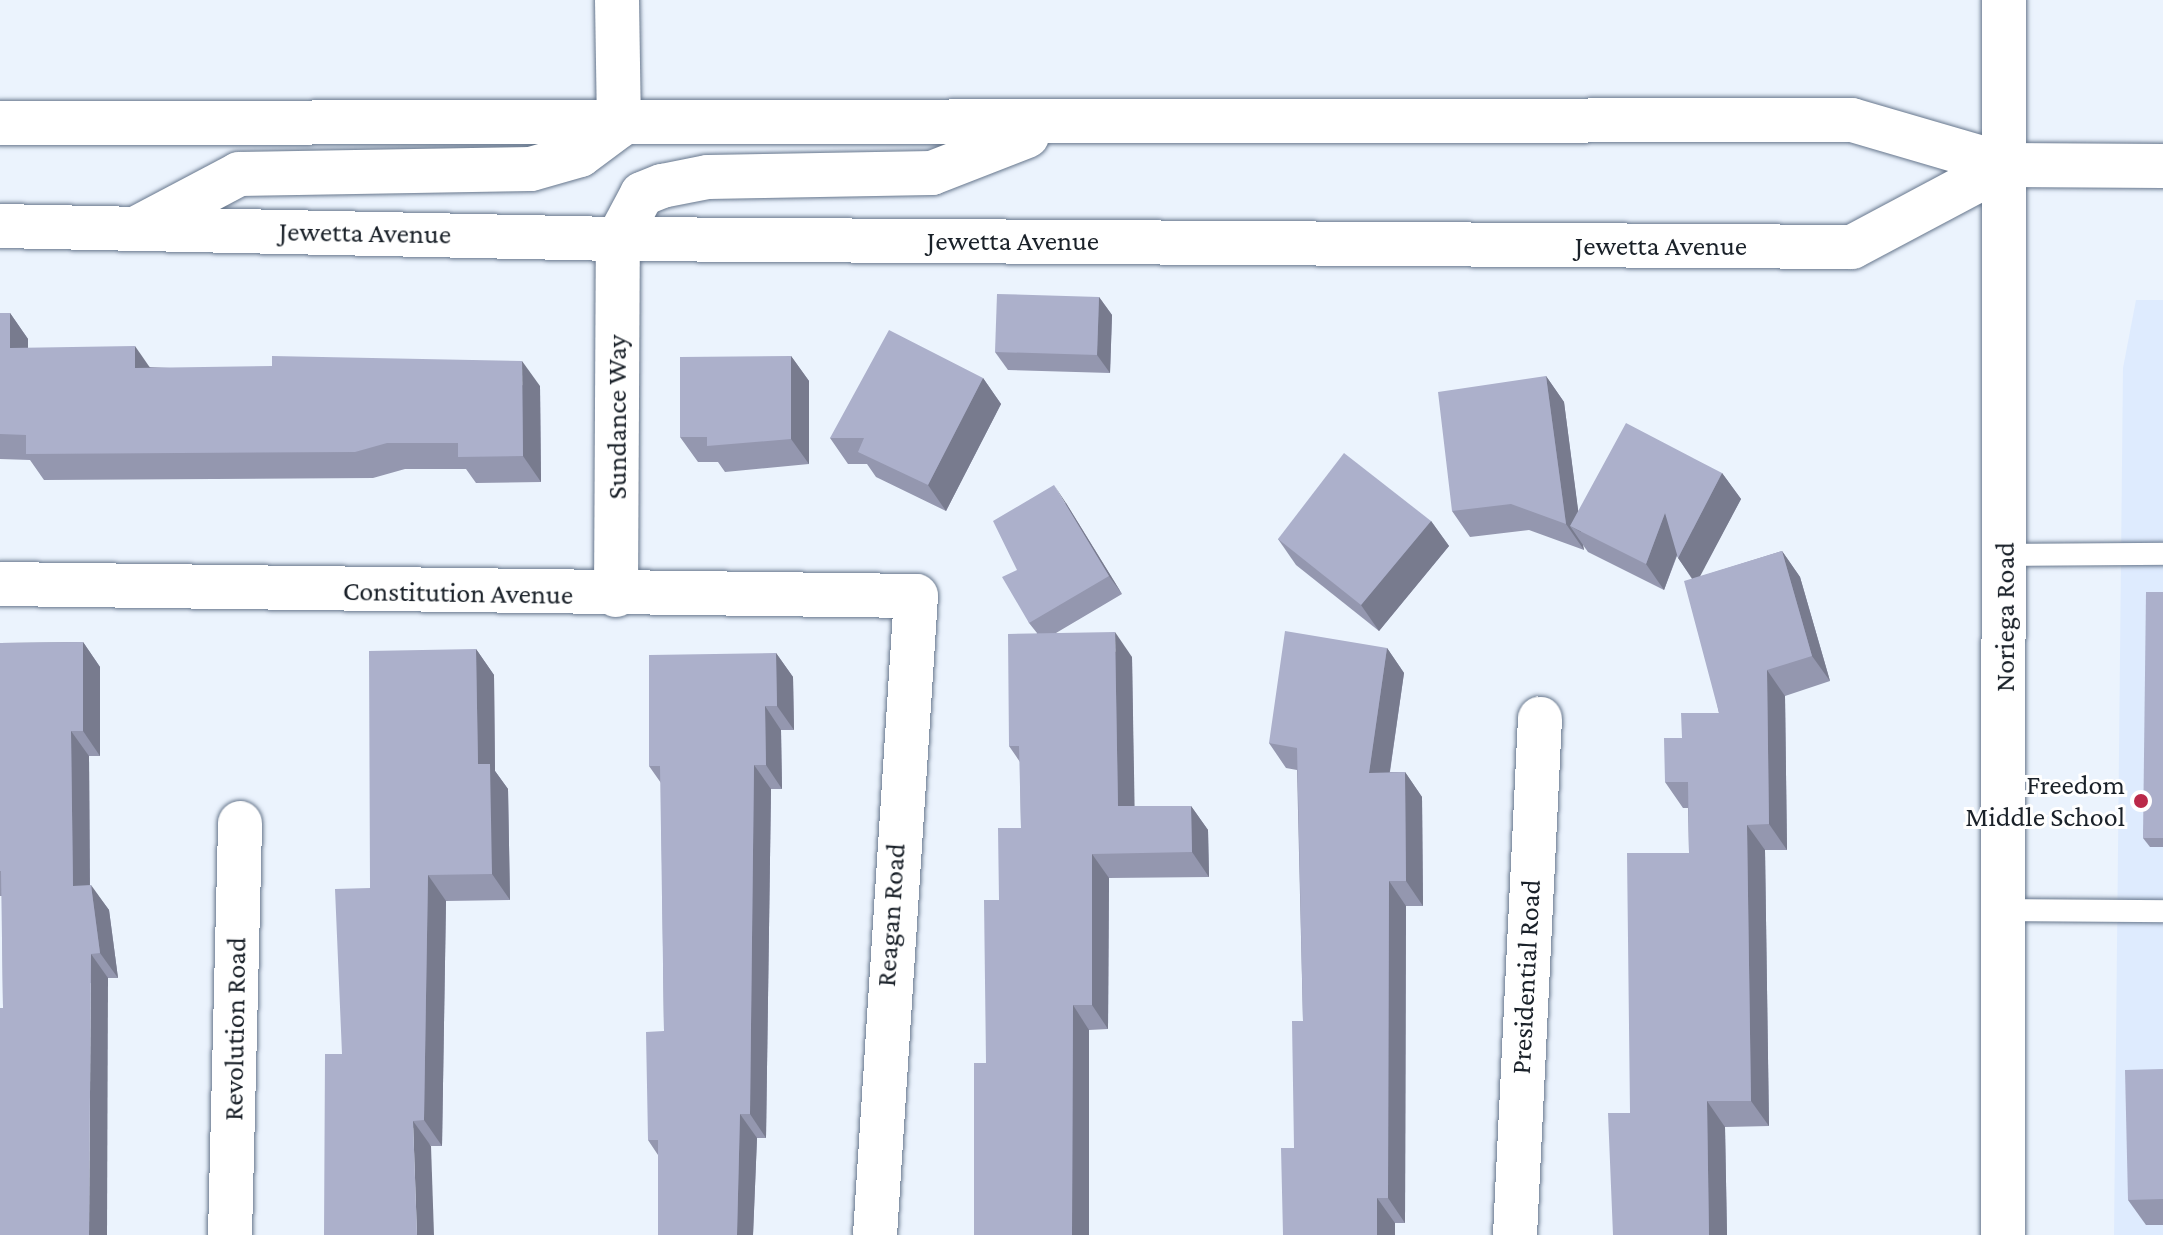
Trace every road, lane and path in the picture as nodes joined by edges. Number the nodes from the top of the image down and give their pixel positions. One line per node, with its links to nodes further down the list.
1 (617, 0): 4 (street)
2 (2004, 0): 6 (street, Noriega Road)
3 (0, 123): 4 (street, Jewetta Avenue)
4 (619, 126): 5 (street, Jewetta Avenue); 9 (street)
5 (1052, 126): 6 (street, Jewetta Avenue); 10 (street)
6 (2006, 165): 7 (street, Jewetta Avenue); 10 (street, Jewetta Avenue); 12 (street, Noriega Road)
7 (2163, 166)
8 (0, 226): 9 (street, Jewetta Avenue)
9 (137, 228): 10 (street, Jewetta Avenue)
10 (618, 239): 14 (street, Sundance Way)
11 (2163, 554): 12 (lane)
12 (2005, 555): 18 (street, Noriega Road)
13 (0, 584): 14 (street, Constitution Avenue)
14 (616, 595): 15 (street, Constitution Avenue)
15 (916, 596): 21 (street, Reagan Road)
16 (1540, 719): 22 (street, Presidential Road)
17 (240, 823): 20 (street, Revolution Road)
18 (2004, 910): 19 (lane); 23 (street, Noriega Road)
19 (2163, 911)
20 (230, 1235)
21 (875, 1235)
22 (1515, 1235)
23 (2003, 1235)

